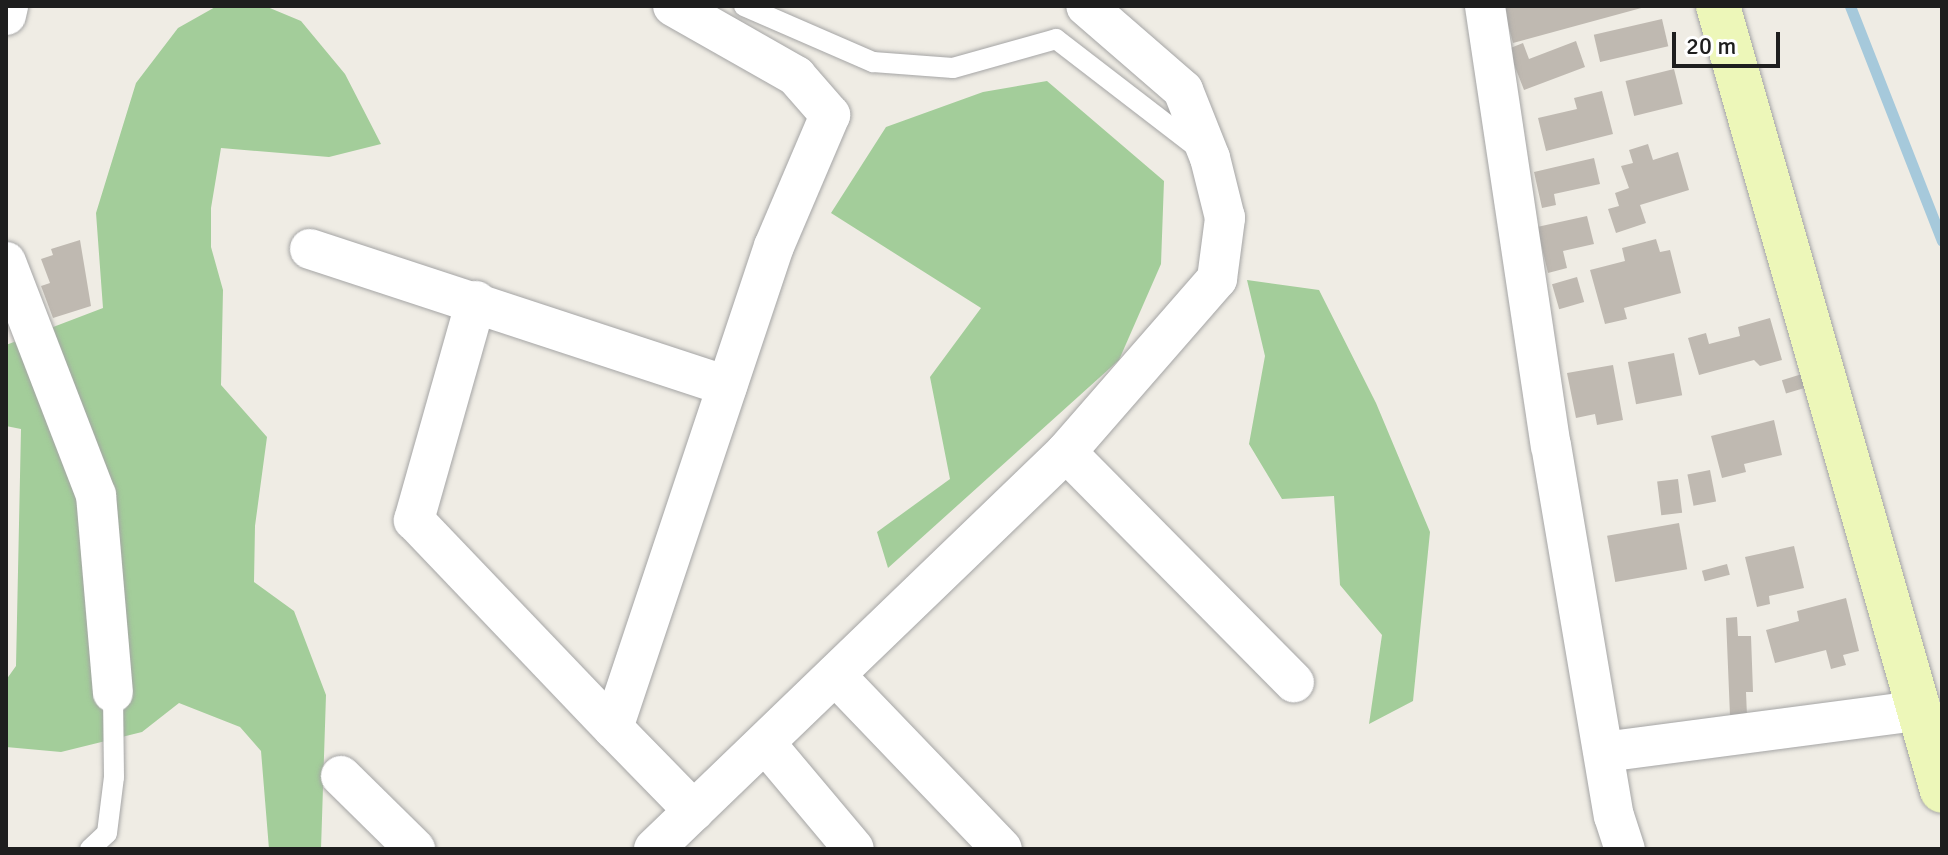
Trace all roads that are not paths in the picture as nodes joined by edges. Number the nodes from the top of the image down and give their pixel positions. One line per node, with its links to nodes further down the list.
1 (8, 6): 7 (street)
2 (673, 6): 12 (street)
3 (744, 6): 8 (lane)
4 (1086, 6): 8 (street)
5 (1485, 6): 20 (street)
6 (1718, 6): 17 (street)
7 (6, 15)
8 (1210, 158): 13 (street)
9 (310, 249): 11 (street)
10 (6, 262): 16 (street)
11 (476, 301): 12 (street); 18 (street)
12 (727, 386): 18 (street)
13 (1066, 452): 14 (street); 15 (street)
14 (835, 675): 19 (street); 28 (street)
15 (1294, 682)
16 (113, 692): 24 (lane)
17 (1921, 710): 20 (street); 22 (street)
18 (613, 728): 23 (street)
19 (765, 743): 23 (street); 27 (street)
20 (1604, 752): 29 (street)
21 (341, 776): 25 (street)
22 (1942, 791)
23 (694, 811): 26 (street)
24 (90, 849)
25 (415, 849)
26 (654, 849)
27 (854, 849)
28 (1002, 849)
29 (1625, 849)

